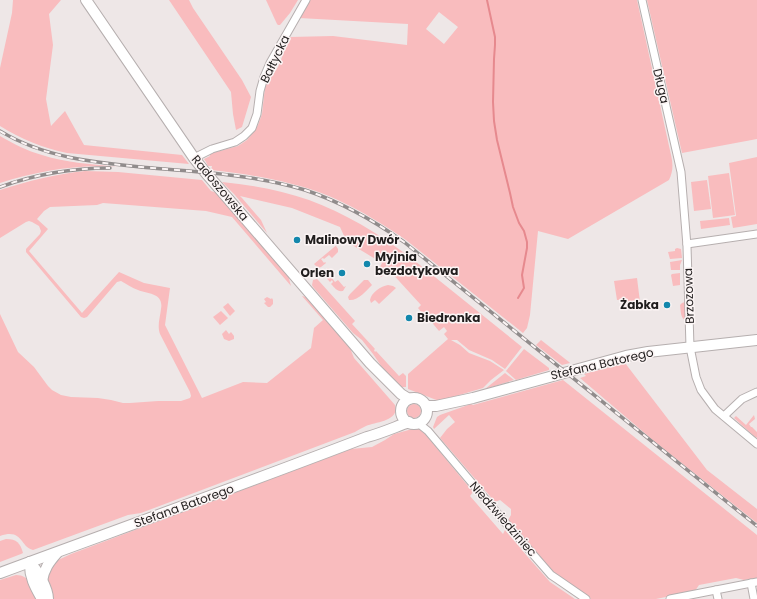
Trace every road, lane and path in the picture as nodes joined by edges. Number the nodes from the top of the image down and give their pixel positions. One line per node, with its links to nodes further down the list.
1 (86, 0): 4 (street, Radoszowska)
2 (306, 0): 4 (street, Bałtycka)
3 (642, 0): 5 (street, Długa)
4 (194, 158): 10 (street, Radoszowska)
5 (681, 172): 7 (street, Brzozowa)
6 (757, 234): 7 (street)
7 (687, 244): 9 (street, Brzozowa)
8 (757, 340): 9 (street, Stefana Batorego)
9 (690, 347): 13 (street, Stefana Batorego); 14 (street, Brzozowa)
10 (370, 363): 12 (street, Radoszowska); 13 (street, Radoszowska)
11 (757, 392): 14 (street)
12 (409, 399): 13 (street); 13 (street, Radoszowska)
13 (415, 416): 16 (street, Stefana Batorego); 25 (street, Niedźwiedziniec)
14 (724, 416): 15 (street, Brzozowa)
15 (757, 444)
16 (57, 552): 17 (street, Stefana Batorego); 19 (street)
17 (30, 562): 18 (street, Stefana Batorego); 19 (street); 23 (street)
18 (0, 573)
19 (42, 580): 24 (street)
20 (754, 582): 21 (street); 28 (street)
21 (716, 590): 22 (street); 27 (street)
22 (681, 598): 26 (street)
23 (42, 599)
24 (48, 599)
25 (586, 599)
26 (670, 599)
27 (718, 599)
28 (754, 599)

